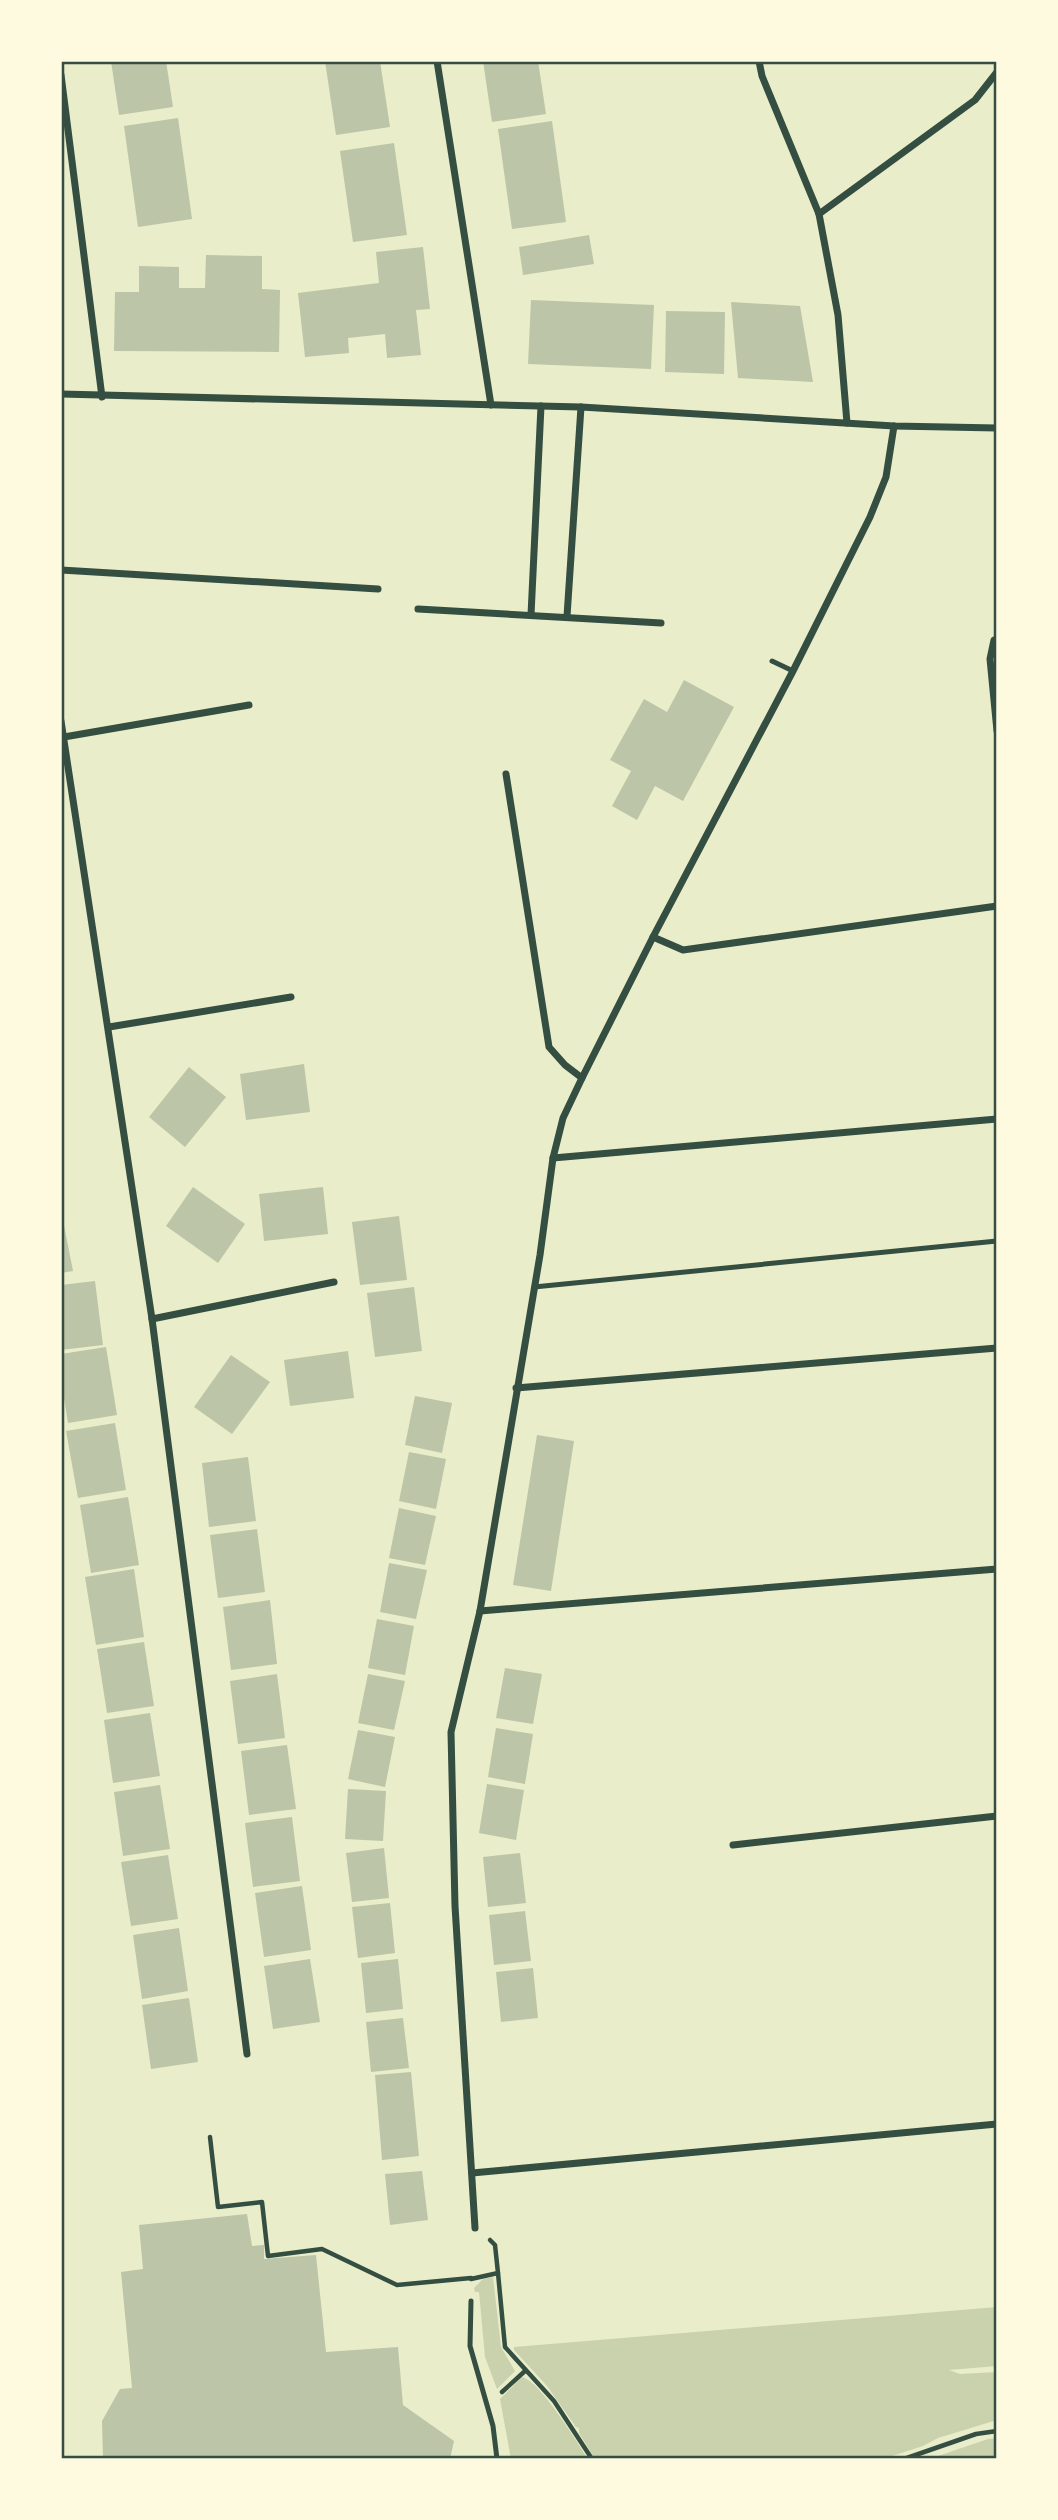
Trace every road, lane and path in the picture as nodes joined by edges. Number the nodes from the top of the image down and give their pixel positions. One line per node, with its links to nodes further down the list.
1 (437, 61): 8 (street)
2 (759, 61): 5 (street)
3 (997, 72): 5 (street)
4 (61, 75): 7 (street)
5 (819, 214): 11 (street)
6 (61, 394): 7 (street)
7 (102, 397): 8 (street)
8 (491, 405): 9 (street)
9 (541, 406): 10 (street); 17 (street)
10 (581, 407): 11 (street); 18 (street)
11 (848, 423): 12 (street)
12 (894, 426): 13 (street); 22 (street)
13 (997, 428)
14 (61, 570): 15 (street)
15 (377, 589)
16 (418, 608): 17 (street)
17 (531, 615): 18 (street)
18 (567, 616): 19 (street)
19 (661, 622)
20 (997, 639): 25 (street)
21 (772, 661): 22 (lane)
22 (793, 671): 29 (street)
23 (249, 705): 26 (street)
24 (61, 721): 26 (street)
25 (997, 731)
26 (64, 737): 31 (street)
27 (506, 774): 32 (street)
28 (997, 906): 29 (street)
29 (653, 937): 32 (street)
30 (291, 997): 31 (street)
31 (108, 1027): 38 (street)
32 (582, 1078): 34 (street)
33 (997, 1119): 34 (street)
34 (552, 1158): 37 (street)
35 (997, 1241): 37 (lane)
36 (334, 1282): 38 (street)
37 (534, 1287): 40 (street)
38 (152, 1319): 45 (street)
39 (997, 1348): 40 (street)
40 (516, 1388): 42 (street)
41 (997, 1569): 42 (street)
42 (481, 1611): 48 (street)
43 (997, 1816): 44 (street)
44 (733, 1845)
45 (247, 2054)
46 (997, 2124): 48 (street)
47 (210, 2137): 51 (path)
48 (472, 2173): 49 (street)
49 (475, 2228): 50 (path)
50 (498, 2273): 51 (path); 55 (path)
51 (471, 2278): 52 (path)
52 (471, 2301): 54 (lane)
53 (997, 2431): 56 (path)
54 (497, 2459)
55 (593, 2459)
56 (904, 2459)

